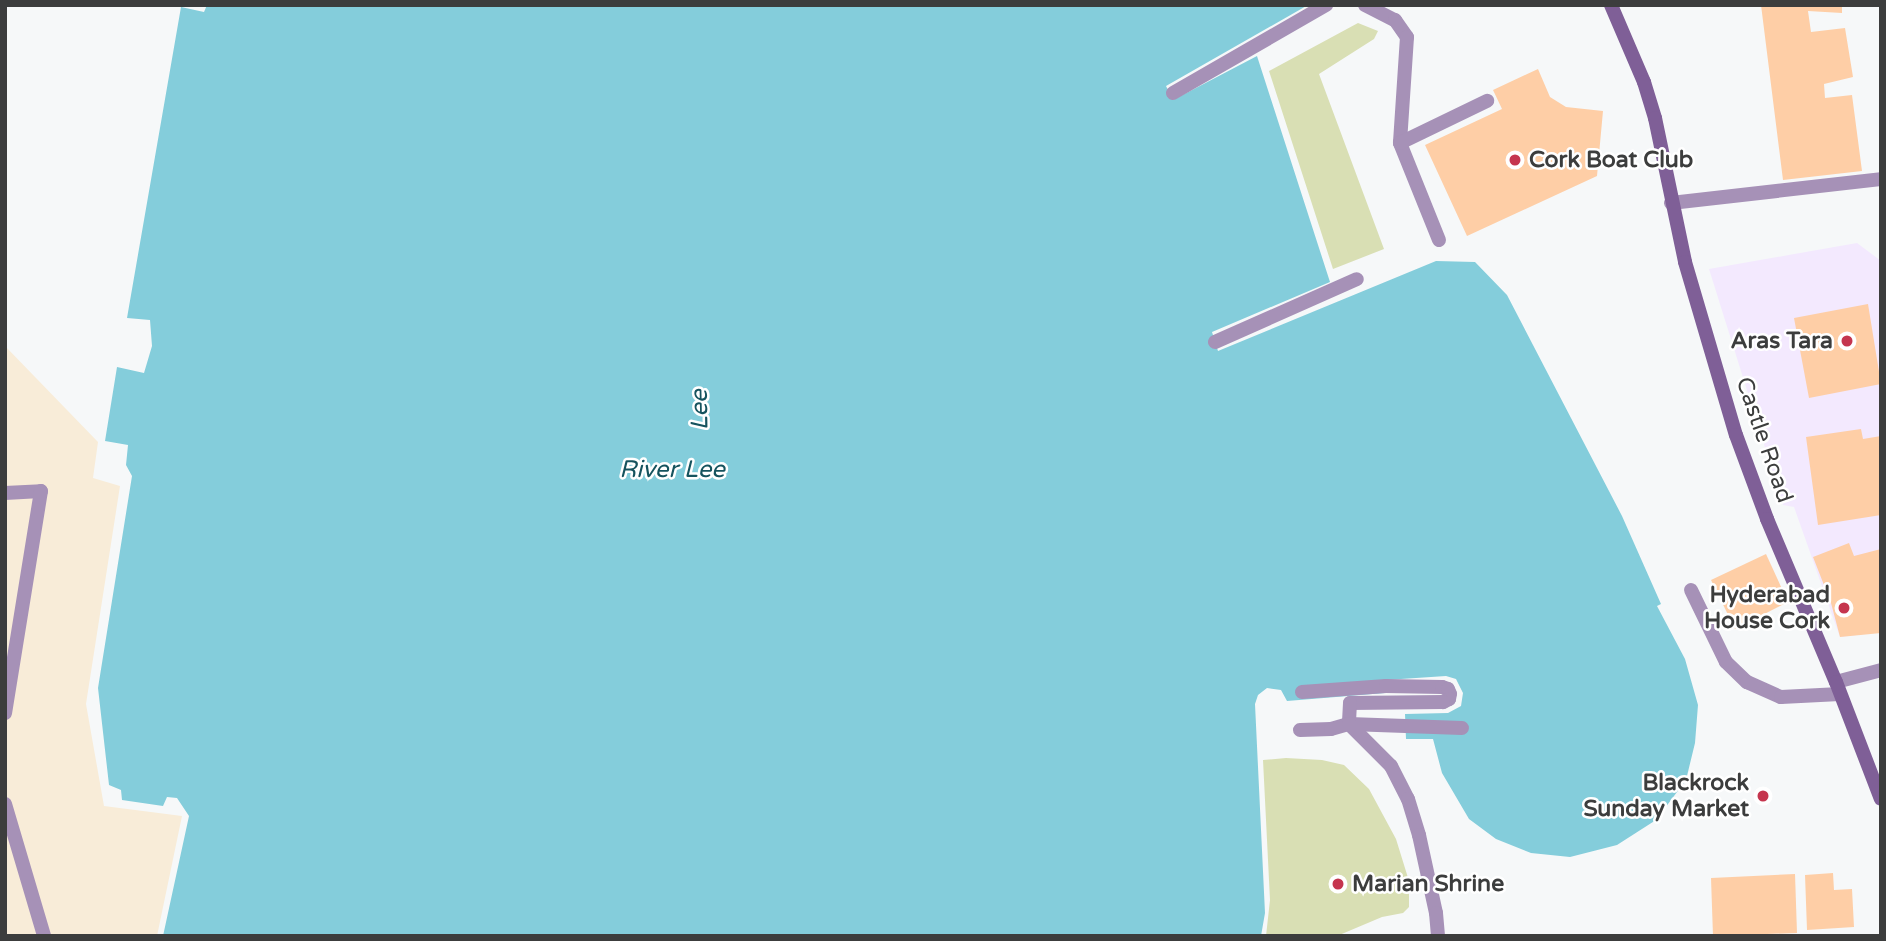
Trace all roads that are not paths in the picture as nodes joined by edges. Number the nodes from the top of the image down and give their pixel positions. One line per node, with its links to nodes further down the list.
1 (1326, 5): 4 (street)
2 (1365, 5): 6 (street)
3 (1611, 5): 8 (main road, Castle Road)
4 (1172, 93)
5 (1487, 101): 6 (street)
6 (1400, 143): 9 (street)
7 (1881, 179): 8 (street)
8 (1671, 203): 15 (main road, Castle Road)
9 (1439, 240)
10 (1357, 279): 11 (street)
11 (1215, 342)
12 (5, 494): 17 (street)
13 (1691, 590): 15 (street)
14 (1881, 670): 15 (street)
15 (1838, 688): 21 (main road, Castle Road)
16 (1301, 692): 18 (street)
17 (5, 713)
18 (1349, 724): 19 (street); 20 (street); 24 (street)
19 (1462, 728)
20 (1300, 730)
21 (1881, 799)
22 (5, 804): 23 (street)
23 (44, 936)
24 (1438, 936)

